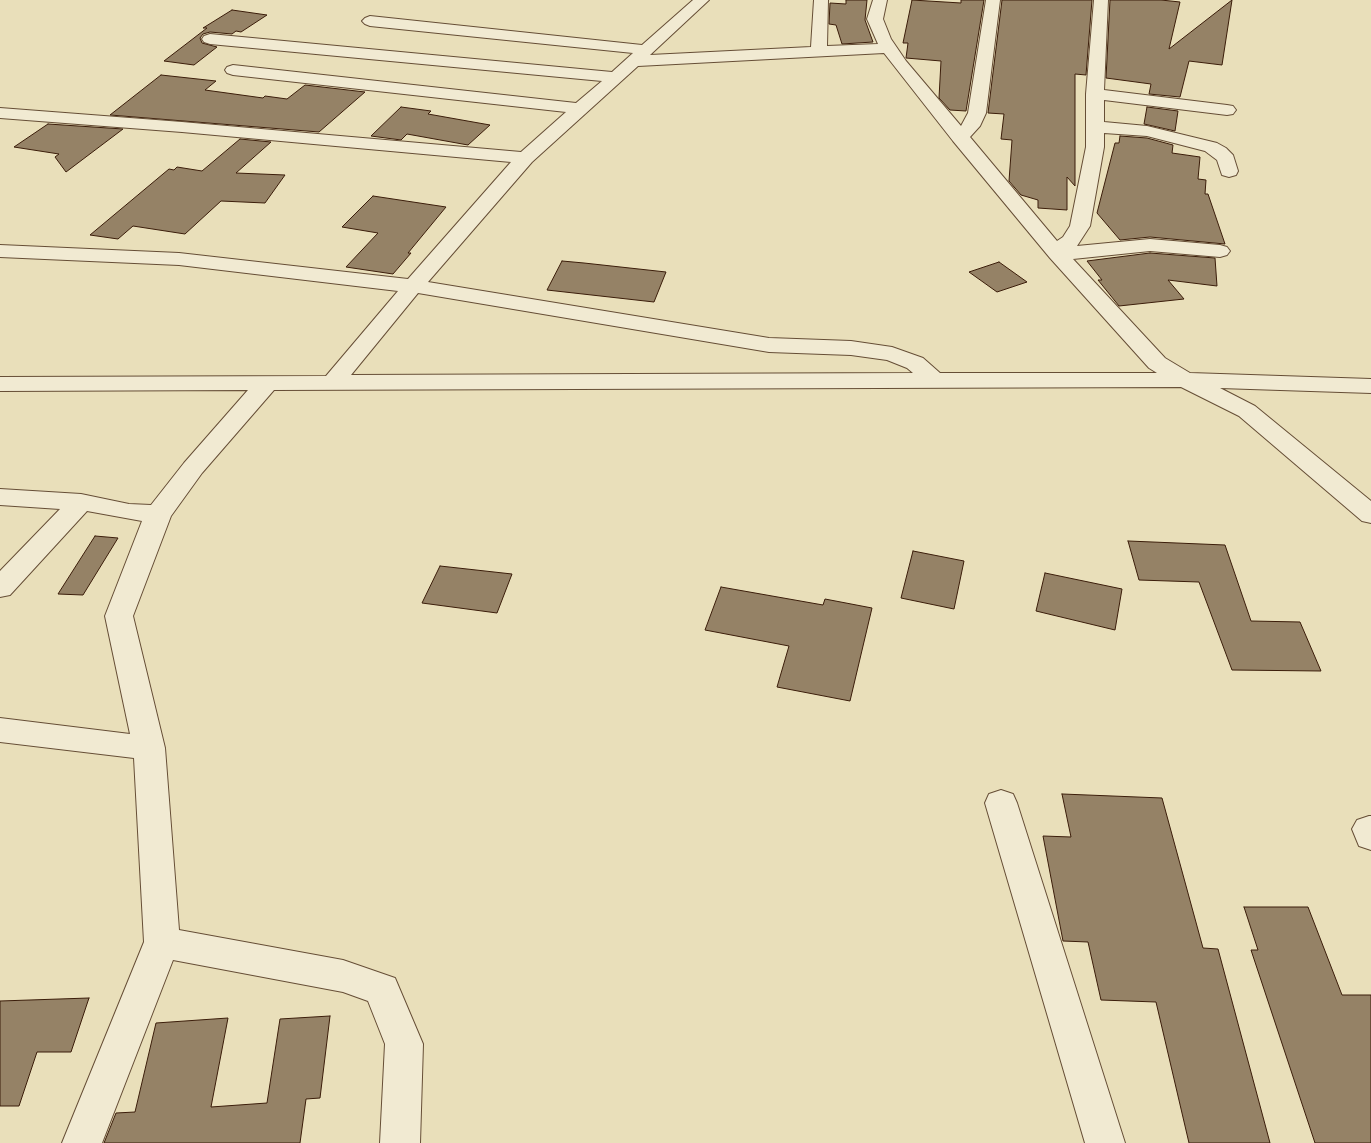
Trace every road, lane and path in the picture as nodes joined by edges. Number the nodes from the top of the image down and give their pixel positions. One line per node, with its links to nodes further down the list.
1 (702, 0): 10 (street)
2 (821, 0): 9 (street)
3 (880, 0): 8 (street)
4 (993, 0): 18 (street)
5 (1101, 0): 13 (street)
6 (370, 22): 10 (street)
7 (210, 39): 12 (street)
8 (889, 48): 9 (street); 18 (street)
9 (819, 50): 10 (street)
10 (639, 56): 12 (street)
11 (233, 70): 14 (street)
12 (614, 77): 14 (street)
13 (1095, 94): 15 (street); 17 (street)
14 (582, 109): 19 (street)
15 (1227, 110)
16 (0, 113): 19 (street)
17 (1096, 127): 20 (street); 23 (street)
18 (959, 137): 23 (street)
19 (526, 158): 24 (street)
20 (1229, 171)
21 (0, 251): 24 (street)
22 (1220, 251): 23 (street)
23 (1056, 252): 26 (street)
24 (413, 286): 25 (street); 27 (street)
25 (934, 380): 26 (street); 27 (street)
26 (1185, 380): 30 (street); 34 (street)
27 (334, 381): 28 (street)
28 (267, 383): 29 (street); 33 (street)
29 (0, 384)
30 (1371, 386)
31 (0, 497): 32 (street)
32 (81, 502): 33 (street); 35 (street)
33 (158, 514): 37 (street)
34 (1371, 515)
35 (0, 588)
36 (0, 730): 37 (street)
37 (149, 748): 39 (street)
38 (1001, 803): 42 (street)
39 (162, 942): 40 (street); 41 (street)
40 (82, 1143)
41 (400, 1143)
42 (1104, 1143)

